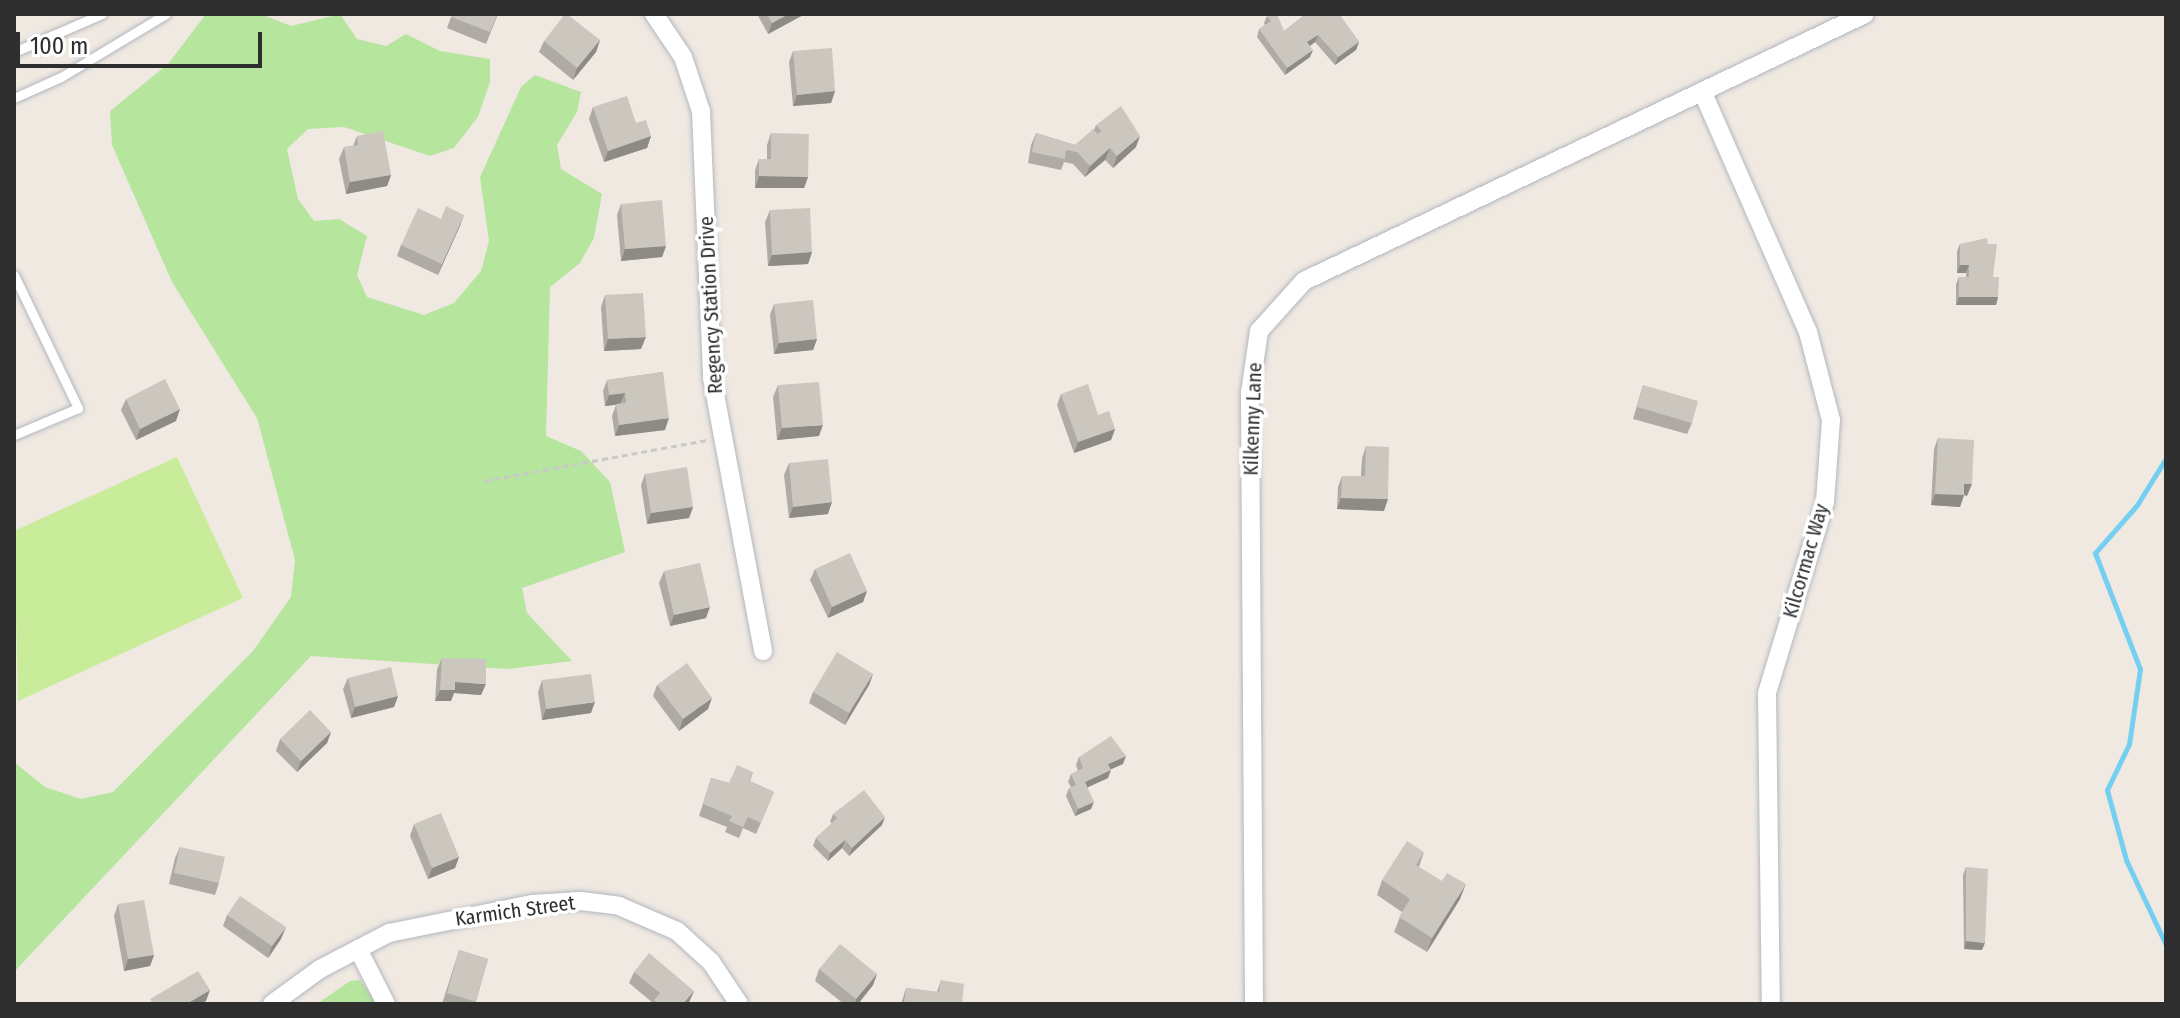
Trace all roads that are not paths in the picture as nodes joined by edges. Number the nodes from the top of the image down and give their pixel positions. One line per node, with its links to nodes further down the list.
1 (102, 14): 5 (lane)
2 (166, 14): 7 (lane)
3 (654, 14): 10 (street, Regency Station Drive)
4 (1865, 14): 6 (street, Kilkenny Lane)
5 (14, 52)
6 (1703, 93): 15 (street, Kilkenny Lane); 16 (street, Kilcormac Way)
7 (14, 98)
8 (14, 275): 9 (lane)
9 (14, 435)
10 (763, 651)
11 (358, 949): 12 (street, Karmich Street); 13 (street); 14 (street, Karmich Street)
12 (272, 1004)
13 (386, 1004)
14 (739, 1004)
15 (1254, 1004)
16 (1771, 1004)

